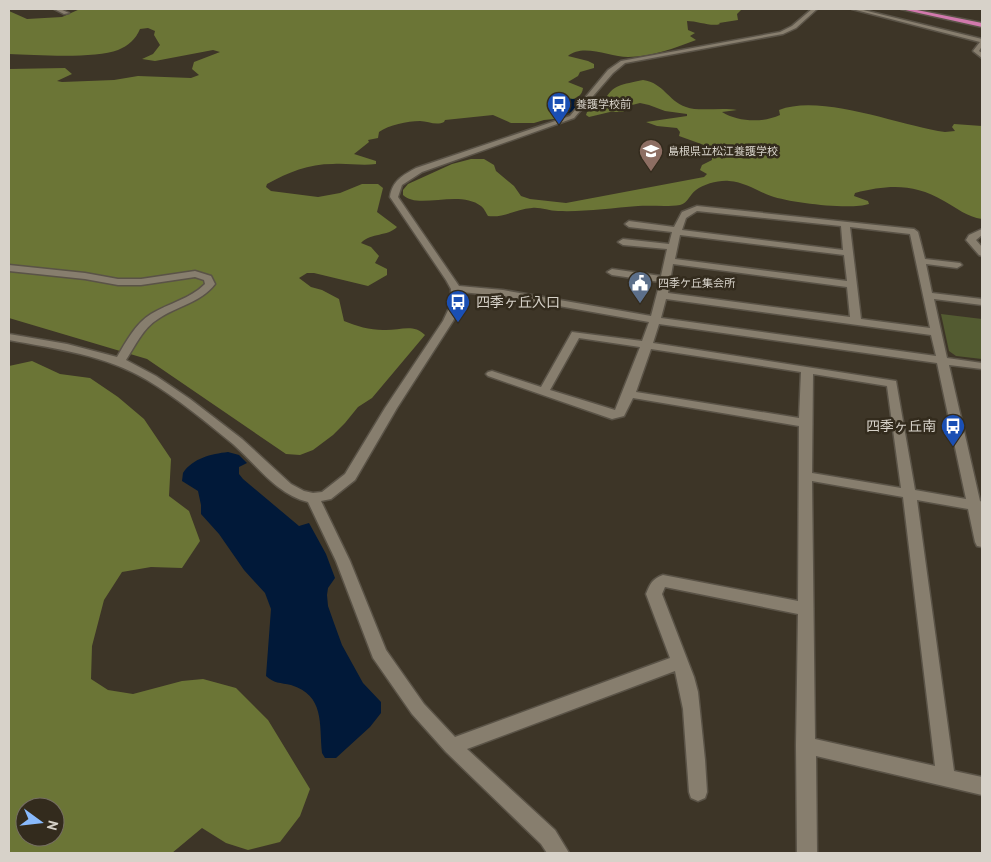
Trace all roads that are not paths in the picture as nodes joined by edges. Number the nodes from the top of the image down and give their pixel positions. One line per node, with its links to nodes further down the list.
1 (56, 9): 8 (street)
2 (790, 9): 3 (street)
3 (808, 9)
4 (815, 9): 29 (street)
5 (854, 9): 10 (street)
6 (904, 9): 9 (highway)
7 (913, 9): 9 (highway)
8 (66, 13)
9 (982, 24)
10 (982, 42): 11 (street)
11 (982, 56)
12 (912, 219): 16 (street)
13 (629, 224): 15 (street)
14 (846, 224): 15 (street); 16 (street); 20 (street)
15 (678, 231): 19 (street); 20 (street)
16 (914, 232): 22 (street)
17 (982, 232): 21 (street)
18 (623, 242): 19 (street)
19 (674, 247): 23 (street)
20 (848, 253): 28 (street)
21 (982, 253)
22 (920, 261): 24 (street); 31 (street)
23 (670, 262): 27 (street); 28 (street)
24 (957, 265)
25 (9, 268): 39 (street)
26 (612, 272): 27 (street)
27 (666, 280): 30 (street)
28 (851, 285): 34 (street)
29 (456, 289): 33 (street); 48 (street)
30 (662, 295): 33 (street); 34 (street)
31 (927, 295): 32 (street); 35 (street)
32 (982, 302)
33 (654, 320): 37 (street); 38 (street)
34 (856, 322): 35 (street)
35 (935, 332): 38 (street)
36 (9, 337): 39 (street)
37 (647, 346): 41 (street); 43 (street); 44 (street)
38 (942, 360): 40 (street); 49 (street)
39 (120, 361): 48 (street)
40 (982, 366)
41 (807, 370): 45 (street); 47 (street)
42 (492, 374): 43 (street)
43 (544, 391): 44 (street)
44 (629, 394): 45 (street)
45 (805, 423): 46 (street)
46 (806, 476): 47 (street); 51 (street)
47 (909, 493): 49 (street); 55 (street)
48 (313, 498): 54 (street)
49 (978, 505): 50 (street)
50 (982, 542)
51 (805, 609): 52 (street); 53 (street)
52 (680, 662): 54 (street); 57 (street)
53 (805, 745): 55 (street); 59 (street)
54 (452, 746): 58 (street)
55 (946, 778): 56 (street)
56 (982, 786)
57 (698, 792)
58 (560, 853)
59 (807, 853)

